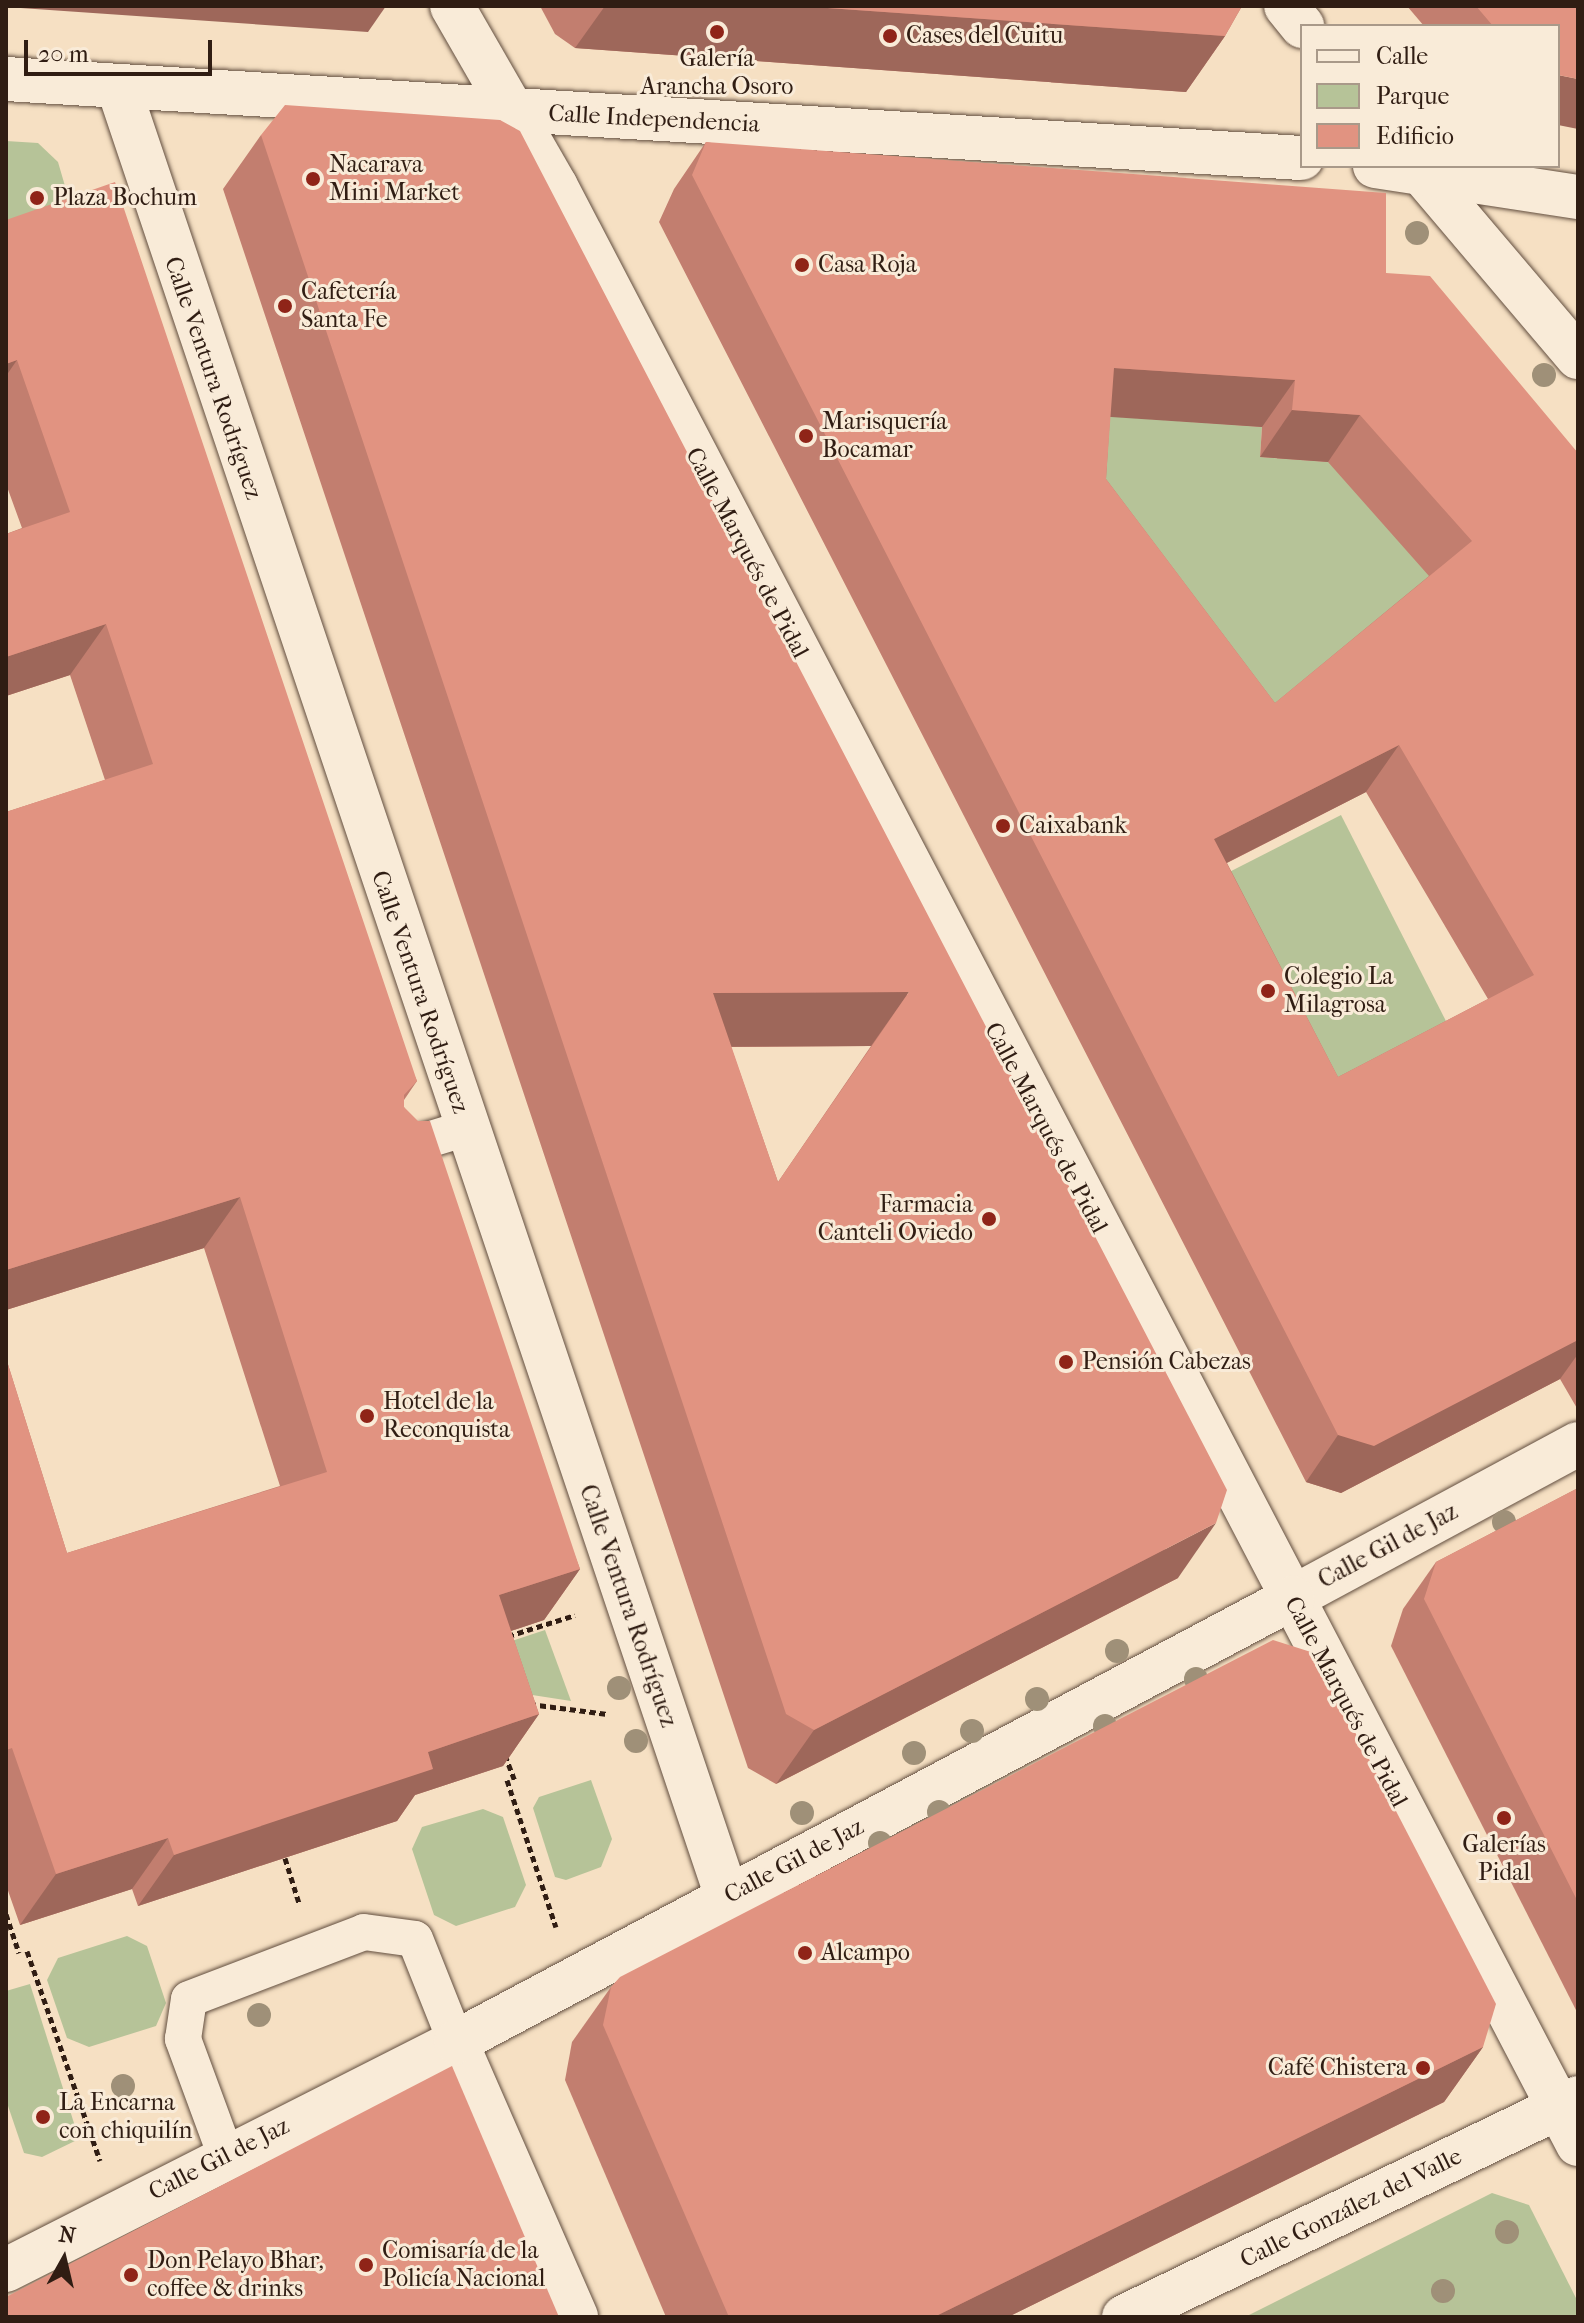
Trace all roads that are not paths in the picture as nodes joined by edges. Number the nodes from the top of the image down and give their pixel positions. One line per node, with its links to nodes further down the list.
1 (452, 6): 4 (street, Calle Marqués de Pidal)
2 (6, 79): 3 (street, Calle Independencia)
3 (118, 86): 4 (street, Calle Independencia); 9 (street, Calle Ventura Rodríguez)
4 (514, 112): 5 (street, Calle Independencia); 12 (street, Calle Marqués de Pidal)
5 (1299, 147)
6 (1418, 169): 7 (street); 8 (street)
7 (1578, 197)
8 (1578, 357)
9 (467, 1128): 10 (lane); 13 (street, Calle Ventura Rodríguez)
10 (388, 1152)
11 (1578, 1444): 12 (street, Calle Gil de Jaz)
12 (1292, 1598): 13 (street, Calle Gil de Jaz); 15 (street, Calle Marqués de Pidal)
13 (727, 1897): 14 (street, Calle Gil de Jaz)
14 (456, 2042): 16 (street, Calle Gil de Jaz); 16 (lane); 18 (street)
15 (1572, 2117): 19 (street, Calle González del Valle)
16 (226, 2156): 17 (street, Calle Gil de Jaz)
17 (6, 2270)
18 (576, 2317)
19 (1124, 2317)

